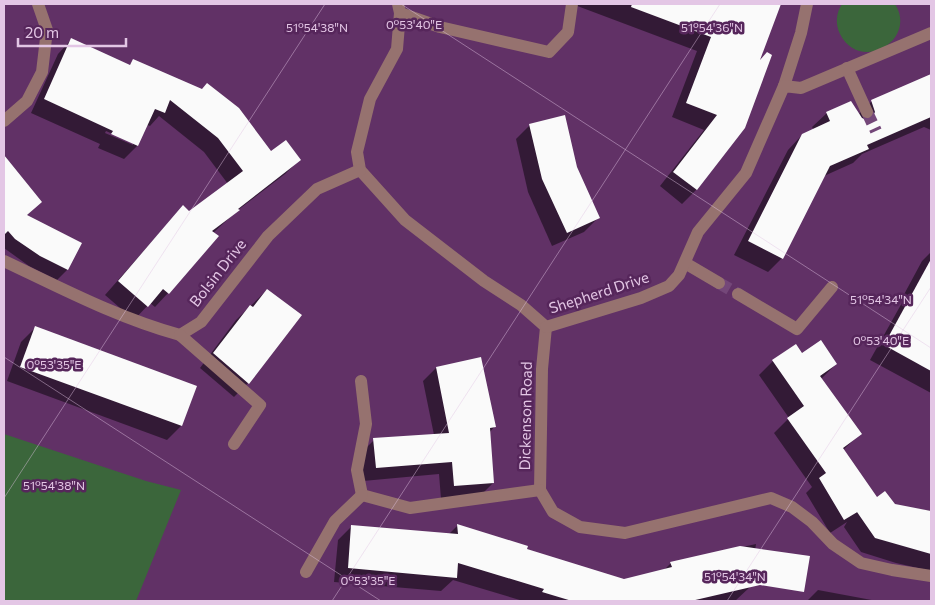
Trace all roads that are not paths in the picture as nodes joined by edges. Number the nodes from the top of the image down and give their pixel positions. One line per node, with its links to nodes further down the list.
1 (38, 4): 9 (street)
2 (572, 4): 4 (street)
3 (808, 4): 7 (street, Shepherd Drive)
4 (399, 9): 10 (street)
5 (931, 33): 6 (street)
6 (847, 68): 7 (street); 8 (street)
7 (784, 86): 12 (street, Shepherd Drive)
8 (867, 112)
9 (4, 121)
10 (360, 170): 16 (street); 17 (street, Bolsin Drive)
11 (4, 261): 17 (street)
12 (685, 263): 13 (street); 16 (street, Shepherd Drive)
13 (719, 284)
14 (832, 287): 15 (street)
15 (738, 294)
16 (546, 327): 20 (street, Dickenson Road)
17 (180, 335): 19 (street)
18 (361, 381): 21 (street)
19 (234, 444)
20 (540, 490): 21 (street); 23 (street, Dickenson Road)
21 (362, 495): 22 (street)
22 (306, 572)
23 (931, 576)

